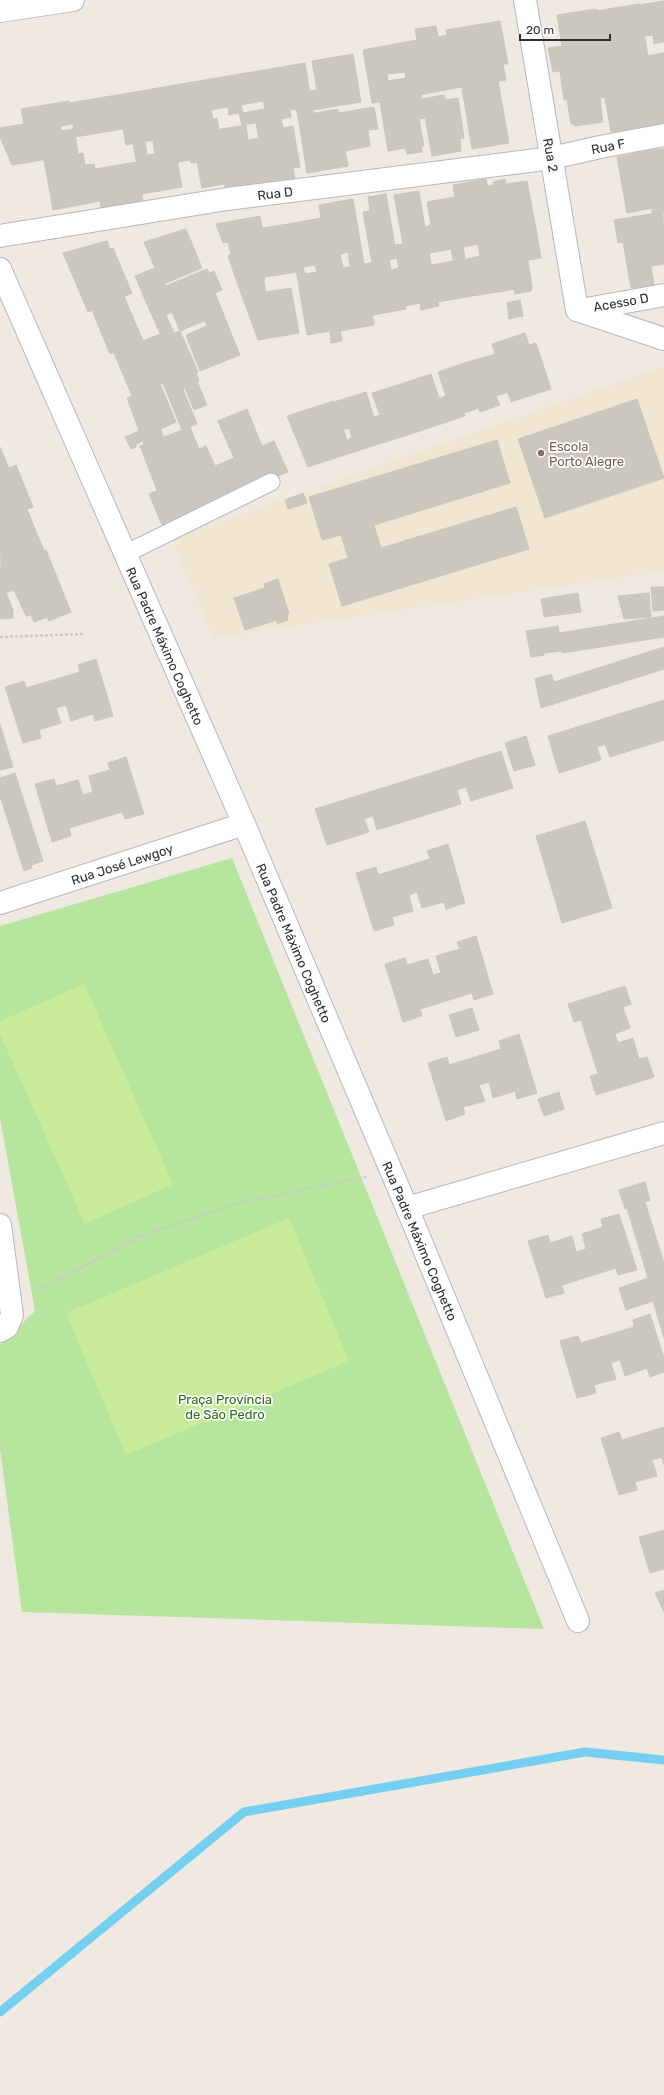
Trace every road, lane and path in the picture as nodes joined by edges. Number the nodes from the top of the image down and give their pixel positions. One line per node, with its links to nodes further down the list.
1 (73, 0): 3 (street)
2 (525, 0): 5 (street, Rua 2)
3 (0, 11)
4 (664, 135): 5 (street, Rua F)
5 (552, 158): 6 (street, Rua D); 9 (street, Rua 2)
6 (0, 236)
7 (0, 269): 12 (street, Rua Padre Máximo Coghetto)
8 (664, 295): 9 (street, Acesso D)
9 (578, 310): 10 (street)
10 (664, 339)
11 (271, 482): 12 (lane)
12 (125, 554): 15 (street, Rua Padre Máximo Coghetto)
13 (83, 634): 14 (path)
14 (0, 637)
15 (244, 824): 16 (street, Rua José Lewgoy); 18 (street, Rua Padre Máximo Coghetto)
16 (0, 903)
17 (664, 1132): 19 (street)
18 (392, 1172): 19 (street, Rua Padre Máximo Coghetto); 21 (path)
19 (407, 1208): 23 (street, Rua Padre Máximo Coghetto)
20 (0, 1226): 21 (street)
21 (12, 1304): 22 (street)
22 (0, 1332)
23 (578, 1621)

